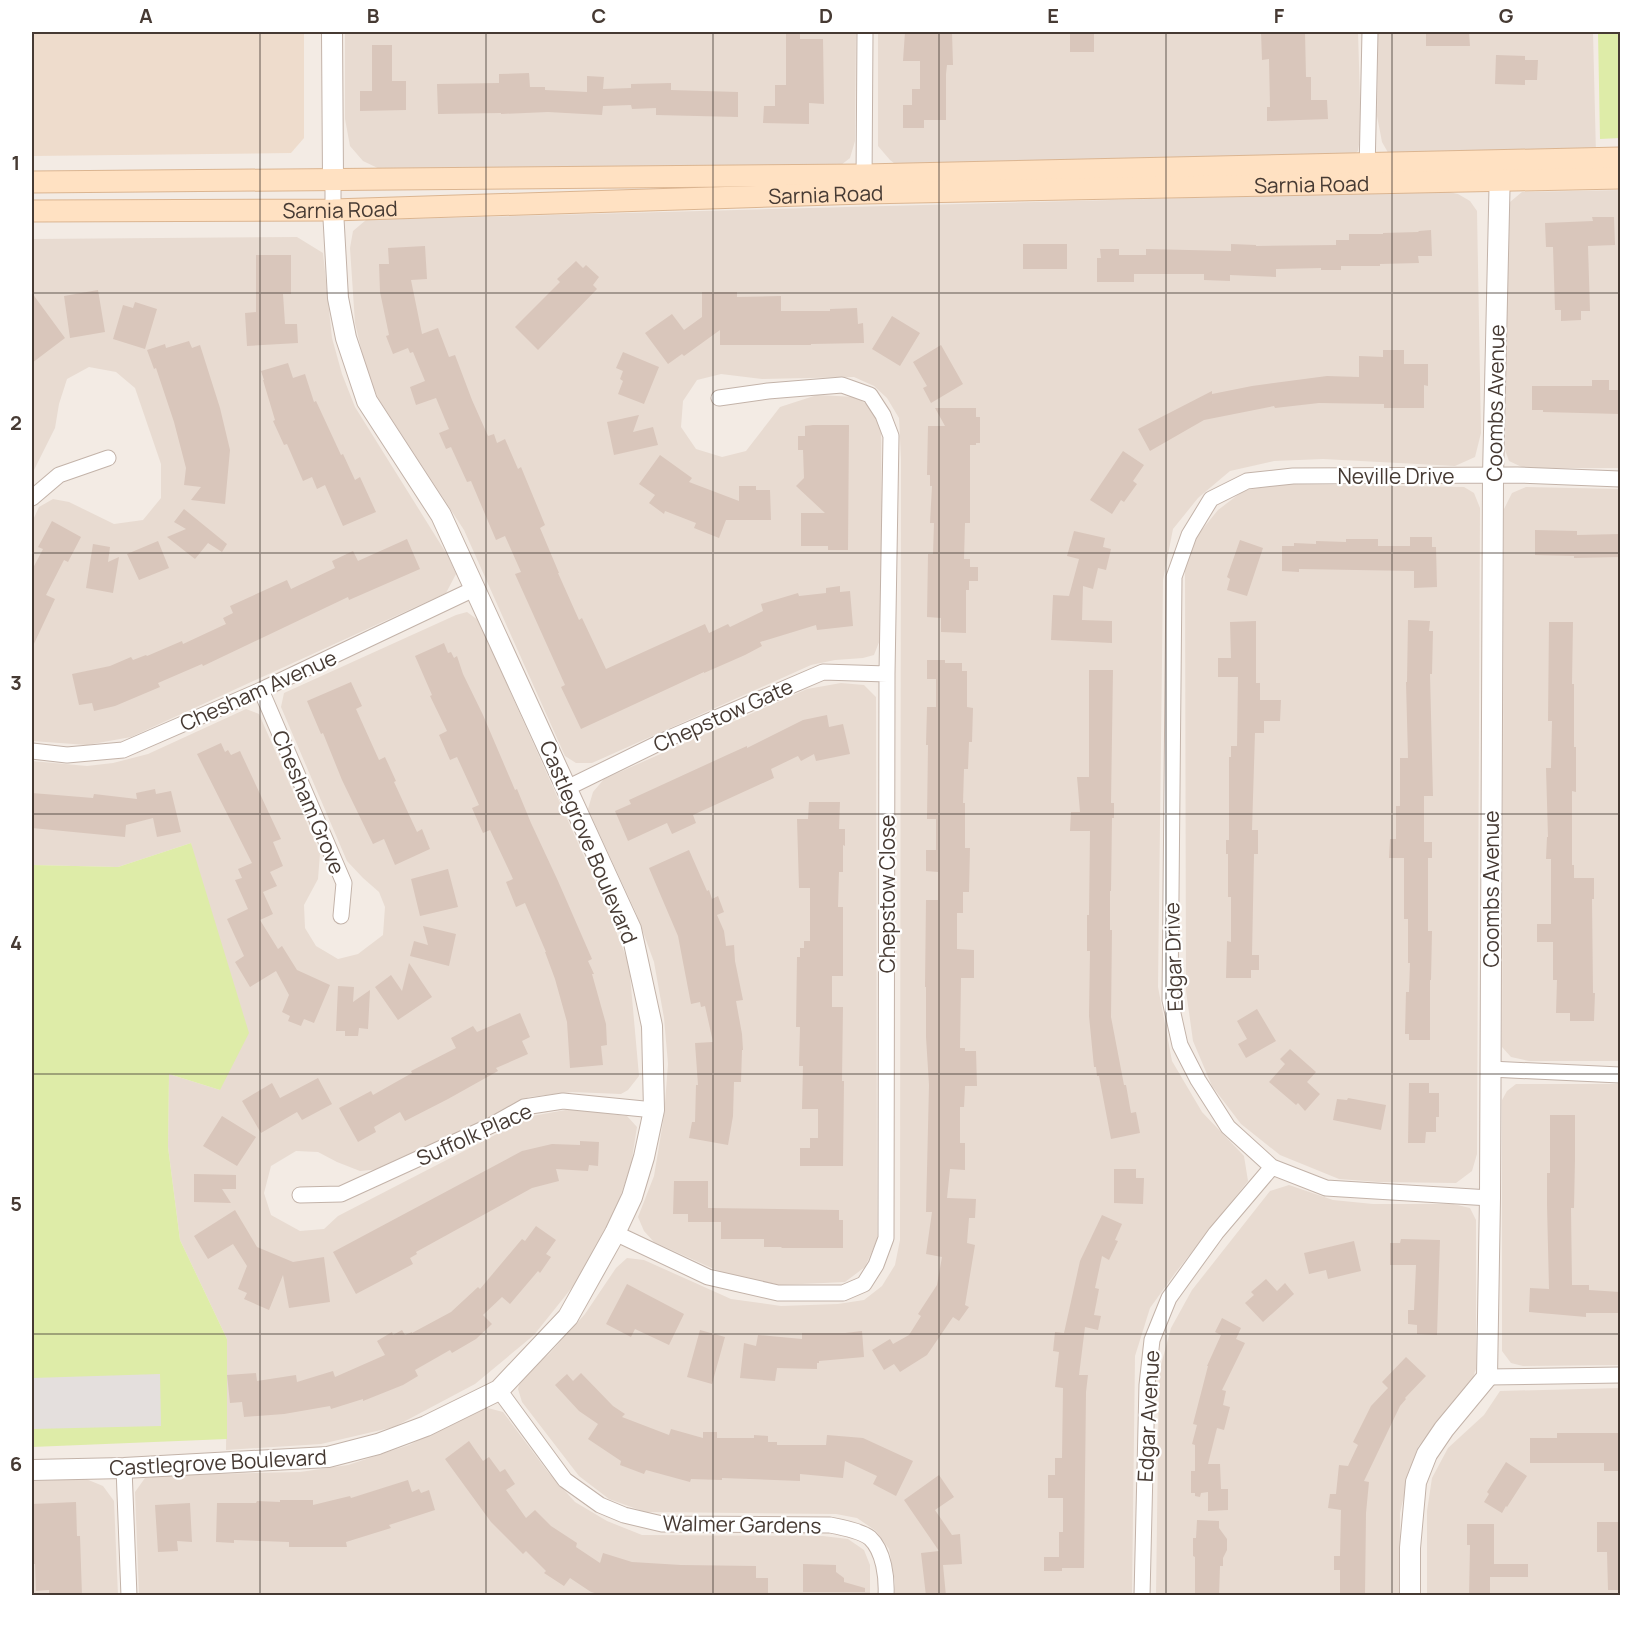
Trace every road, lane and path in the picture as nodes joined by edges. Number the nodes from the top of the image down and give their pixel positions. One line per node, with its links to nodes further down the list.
1 (332, 32): 8 (street)
2 (865, 32): 10 (street)
3 (1370, 32): 6 (street)
4 (1620, 158): 5 (main road, Sarnia Road)
5 (1500, 170): 6 (main road, Sarnia Road); 7 (main road, Sarnia Road); 15 (street, Coombs Avenue)
6 (1367, 173): 10 (main road, Sarnia Road)
7 (1620, 178)
8 (333, 179): 9 (main road, Sarnia Road); 10 (main road, Sarnia Road); 11 (street)
9 (32, 182)
10 (864, 184): 11 (main road, Sarnia Road)
11 (333, 210): 12 (main road, Sarnia Road); 19 (street, Castlegrove Boulevard)
12 (32, 211)
13 (719, 398): 20 (street, Chepstow Close)
14 (108, 458): 17 (street)
15 (1493, 476): 16 (street, Neville Drive); 18 (street, Neville Drive); 25 (street, Coombs Avenue)
16 (1620, 479)
17 (32, 498)
18 (1211, 499): 28 (street, Edgar Drive)
19 (476, 588): 21 (street, Chesham Avenue); 23 (street, Castlegrove Boulevard)
20 (887, 674): 23 (street, Chepstow Gate); 31 (street, Chepstow Close)
21 (261, 690): 22 (street, Chesham Avenue); 24 (street, Chesham Grove)
22 (32, 752)
23 (567, 788): 27 (street, Castlegrove Boulevard)
24 (341, 916)
25 (1490, 1069): 26 (street); 30 (street, Coombs Avenue)
26 (1620, 1075)
27 (654, 1110): 29 (street, Suffolk Place); 31 (street, Castlegrove Boulevard)
28 (1272, 1167): 30 (street, Edgar Drive); 39 (street, Edgar Avenue)
29 (300, 1196)
30 (1490, 1198): 33 (street, Coombs Avenue)
31 (615, 1233): 34 (street, Castlegrove Boulevard)
32 (1620, 1375): 33 (street)
33 (1486, 1377): 40 (street)
34 (499, 1390): 35 (street, Castlegrove Boulevard); 38 (street, Walmer Gardens)
35 (124, 1468): 36 (street, Castlegrove Boulevard); 37 (street)
36 (32, 1470)
37 (129, 1596)
38 (886, 1596)
39 (1142, 1596)
40 (1410, 1596)

